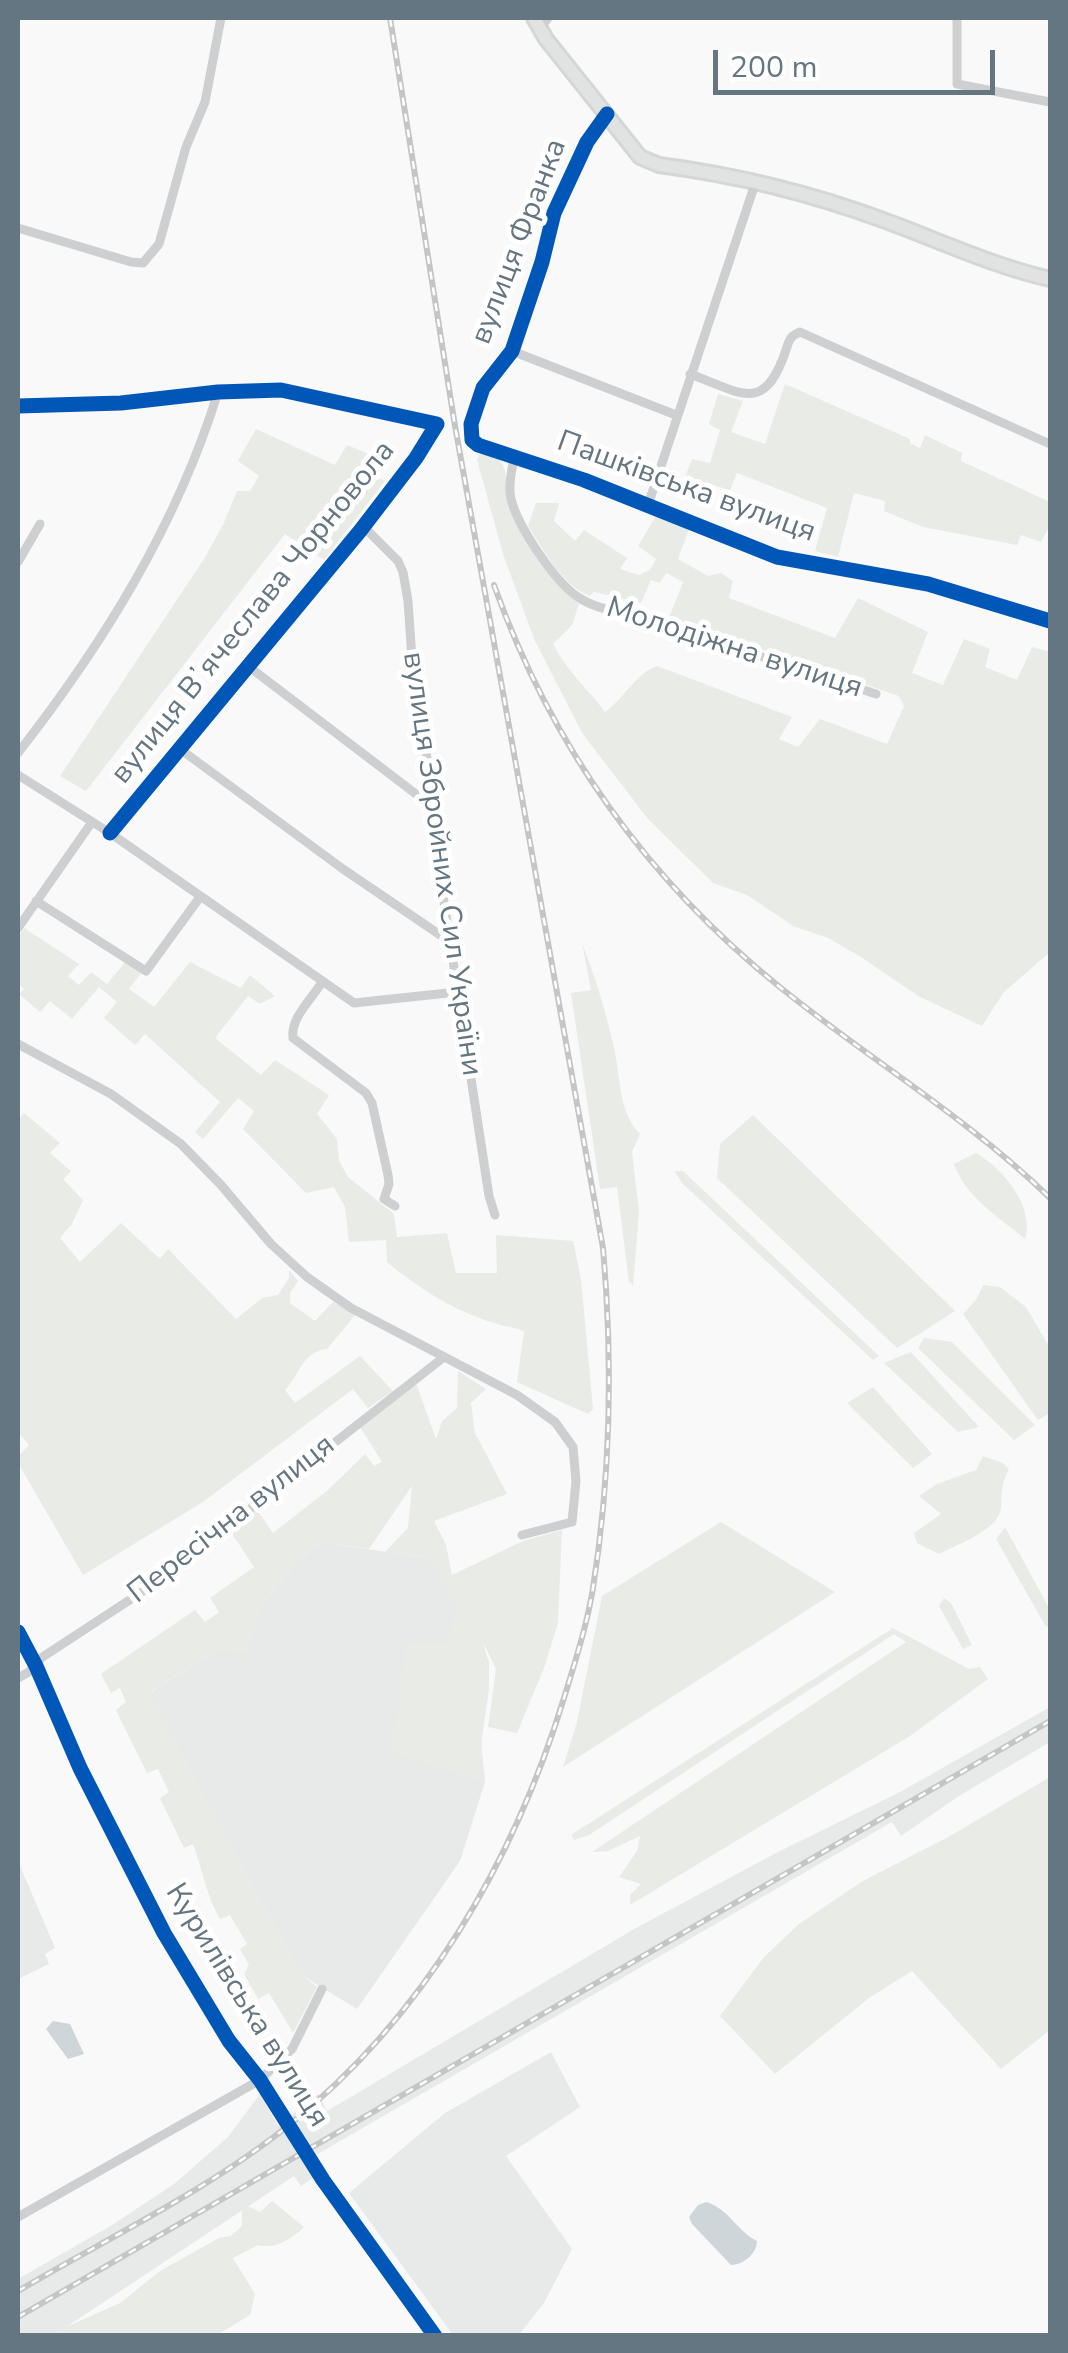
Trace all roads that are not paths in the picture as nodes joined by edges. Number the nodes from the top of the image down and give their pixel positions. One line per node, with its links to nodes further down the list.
1 (221, 18): 7 (street)
2 (957, 18): 4 (street)
3 (541, 21): 5 (main road)
4 (1050, 102)
5 (606, 114): 6 (main road); 9 (street, вулиця Франка)
6 (756, 181): 8 (main road); 10 (street)
7 (18, 228)
8 (1050, 279)
9 (512, 351): 13 (street); 14 (street, вулиця Франка)
10 (690, 374): 13 (street); 15 (street)
11 (218, 392): 12 (street); 19 (street, вулиця Вʼячеслава Чорновола); 25 (street)
12 (18, 406)
13 (676, 415): 17 (street)
14 (478, 444): 16 (street, Пашківська вулиця)
15 (1050, 444)
16 (514, 454): 17 (street, Пашківська вулиця); 23 (street, Молодіжна вулиця)
17 (648, 505): 21 (street, Пашківська вулиця)
18 (40, 524): 20 (street)
19 (364, 526): 22 (street, вулиця Вʼячеслава Чорновола); 27 (street, вулиця Збройних Сил України)
20 (19, 555)
21 (1050, 621)
22 (248, 666): 24 (street, вулиця Вʼячеслава Чорновола); 27 (street)
23 (876, 694)
24 (180, 748): 29 (street, вулиця Вʼячеслава Чорновола); 33 (street)
25 (18, 753)
26 (18, 775): 28 (street)
27 (429, 804): 33 (street, вулиця Збройних Сил України)
28 (92, 822): 29 (street); 31 (street)
29 (110, 833): 30 (street)
30 (200, 897): 31 (street); 34 (street)
31 (36, 902): 32 (street)
32 (18, 928)
33 (450, 942): 35 (street, вулиця Збройних Сил України)
34 (322, 982): 35 (street); 37 (street)
35 (458, 992): 38 (street, вулиця Збройних Сил України)
36 (18, 1044): 39 (street)
37 (395, 1206)
38 (496, 1215)
39 (444, 1357): 40 (street); 42 (street, Пересічна вулиця)
40 (522, 1535)
41 (18, 1632): 42 (street, Курилівська вулиця)
42 (36, 1666): 43 (street, Пересічна вулиця); 45 (street, Курилівська вулиця)
43 (18, 1678)
44 (322, 1989): 45 (street)
45 (260, 2080): 46 (street); 47 (street, Курилівська вулиця)
46 (18, 2217)
47 (435, 2336)

